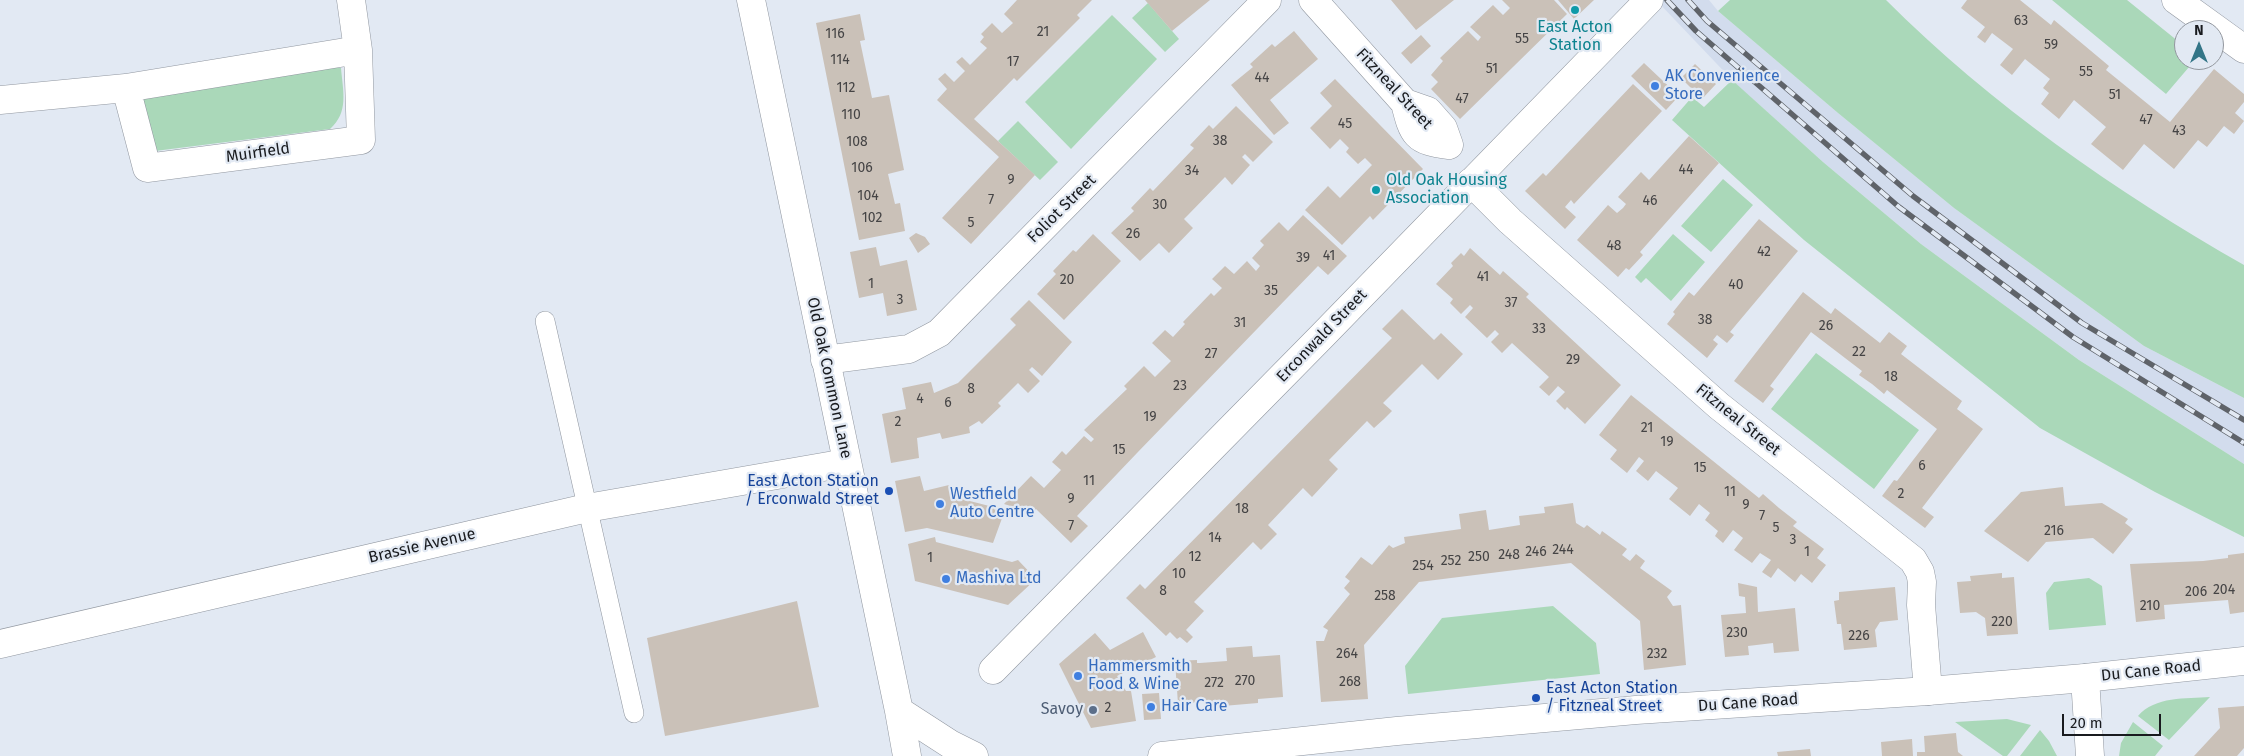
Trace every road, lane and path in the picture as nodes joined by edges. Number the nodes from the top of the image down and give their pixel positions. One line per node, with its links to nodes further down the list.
1 (351, 0): 8 (street, Muirfield)
2 (751, 0): 13 (street, Old Oak Common Lane)
3 (1267, 0): 13 (street, Foliot Street)
4 (1313, 0): 11 (street, Fitzneal Street)
5 (1648, 0): 11 (street, Erconwald Street)
6 (2176, 0): 7 (street)
7 (2244, 49)
8 (358, 50): 9 (street); 9 (street, Muirfield)
9 (126, 88): 10 (street)
10 (0, 100)
11 (1475, 178): 18 (street, Erconwald Street); 20 (street, Fitzneal Street)
12 (545, 321): 15 (lane)
13 (825, 360): 14 (street, Old Oak Common Lane)
14 (846, 463): 15 (street, Brassie Avenue); 21 (street, Old Oak Common Lane)
15 (587, 508): 16 (street, Brassie Avenue); 22 (lane)
16 (0, 644)
17 (2244, 661): 19 (street, Du Cane Road)
18 (993, 670)
19 (2085, 678): 20 (street, Du Cane Road); 26 (street)
20 (1928, 691): 25 (street, Du Cane Road)
21 (899, 711): 23 (street, Old Oak Common Lane); 24 (street)
22 (634, 714)
23 (907, 756)
24 (974, 756)
25 (1162, 756)
26 (2090, 756)

